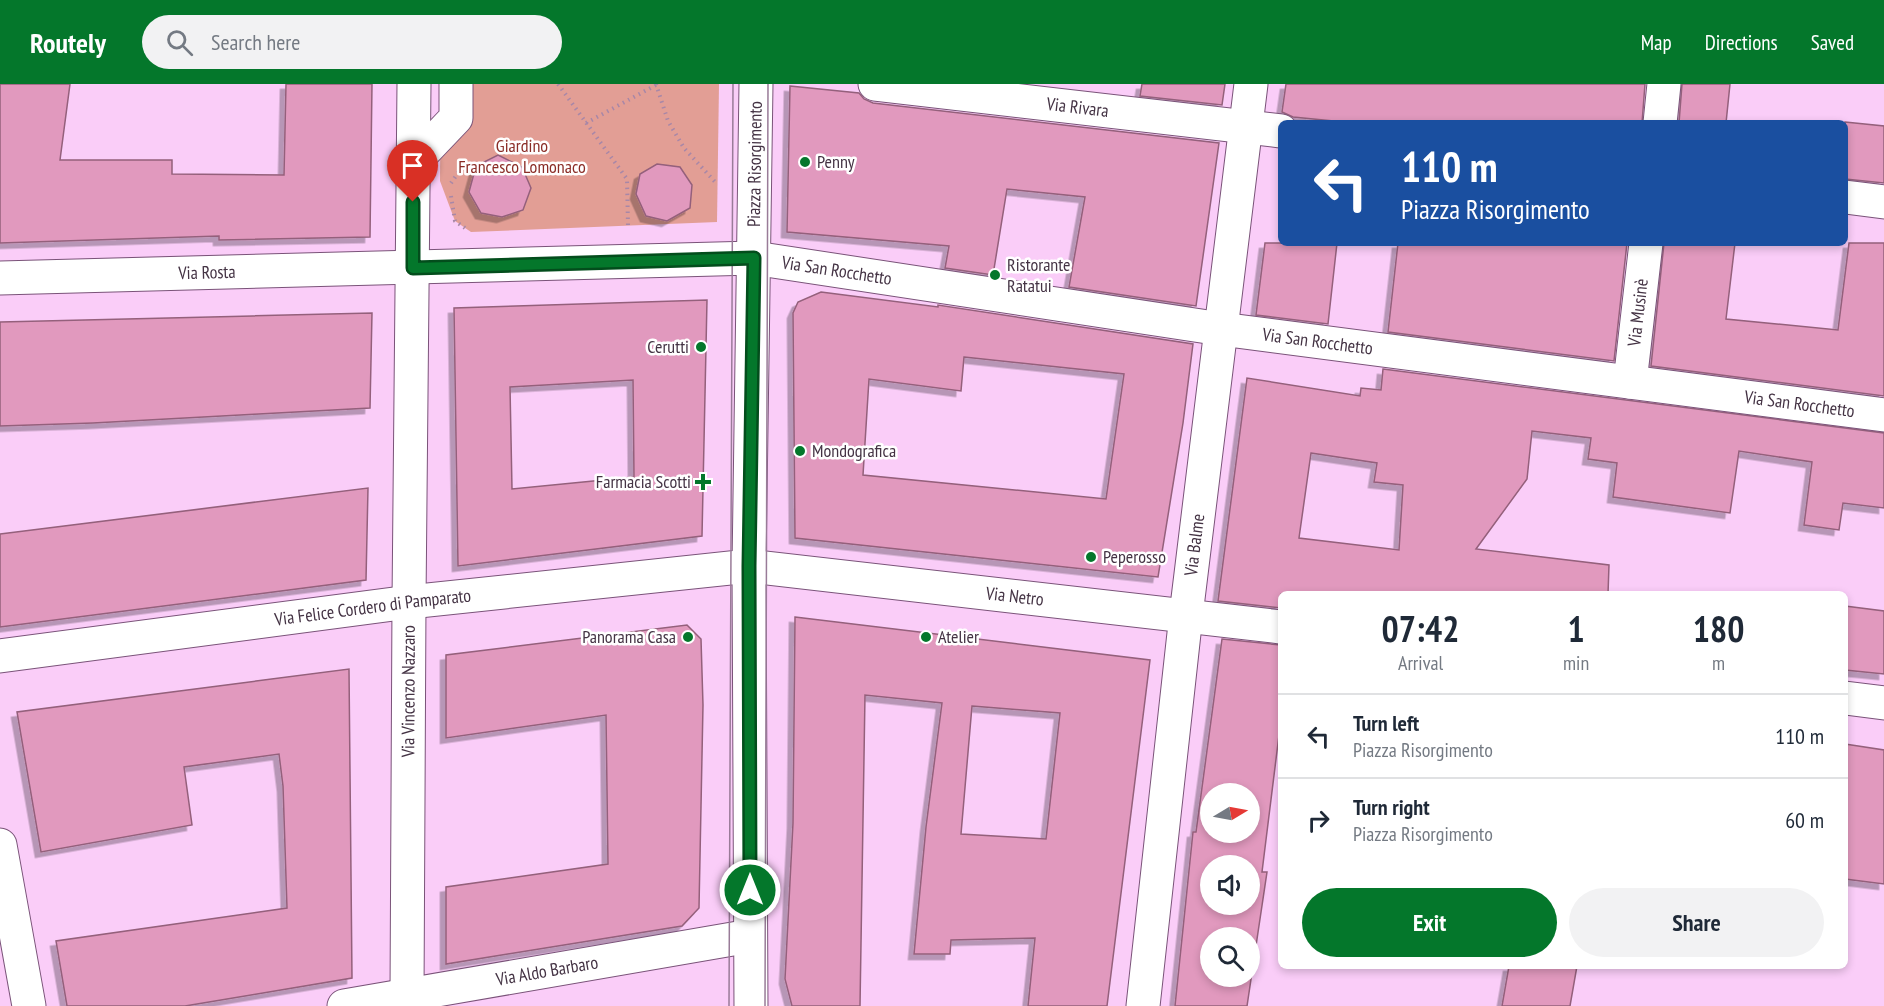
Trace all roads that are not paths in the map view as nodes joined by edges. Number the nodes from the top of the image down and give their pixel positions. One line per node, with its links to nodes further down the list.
1 (414, 84): 10 (street)
2 (456, 84): 10 (street)
3 (756, 84): 14 (street, Piazza Risorgimento)
4 (875, 84): 8 (street, Via Rivara)
5 (1251, 84): 8 (street, Via Balme)
6 (1664, 84): 7 (street)
7 (1660, 120)
8 (1246, 127): 9 (street, Via Rivara); 17 (street, Via Balme)
9 (1278, 131)
10 (414, 162): 15 (street)
11 (1848, 197): 12 (street)
12 (1884, 202)
13 (1646, 246): 18 (street, Via Musinè)
14 (754, 258): 15 (street); 17 (street, Via San Rocchetto); 20 (street, Piazza Risorgimento)
15 (413, 268): 16 (street, Via Rosta); 21 (street, Via Vincenzo Nazzaro)
16 (0, 278)
17 (1221, 329): 18 (street, Via San Rocchetto); 22 (street, Via Balme)
18 (1630, 382): 19 (street, Via San Rocchetto)
19 (1884, 416)
20 (749, 566): 21 (street, Via Felice Cordero di Pamparato); 22 (street, Via Netro); 28 (street, Piazza Risorgimento)
21 (409, 602): 24 (street, Via Felice Cordero di Pamparato); 29 (street, Via Vincenzo Nazzaro)
22 (1186, 615): 23 (street, Via Netro); 33 (street, Via Balme)
23 (1278, 627)
24 (0, 656)
25 (1848, 698): 26 (street)
26 (1884, 703)
27 (0, 845): 30 (street)
28 (750, 936): 29 (street, Via Aldo Barbaro); 32 (street, Piazza Risorgimento)
29 (408, 1001): 31 (street, Via Aldo Barbaro)
30 (29, 1006)
31 (344, 1006)
32 (751, 1006)
33 (1143, 1006)

